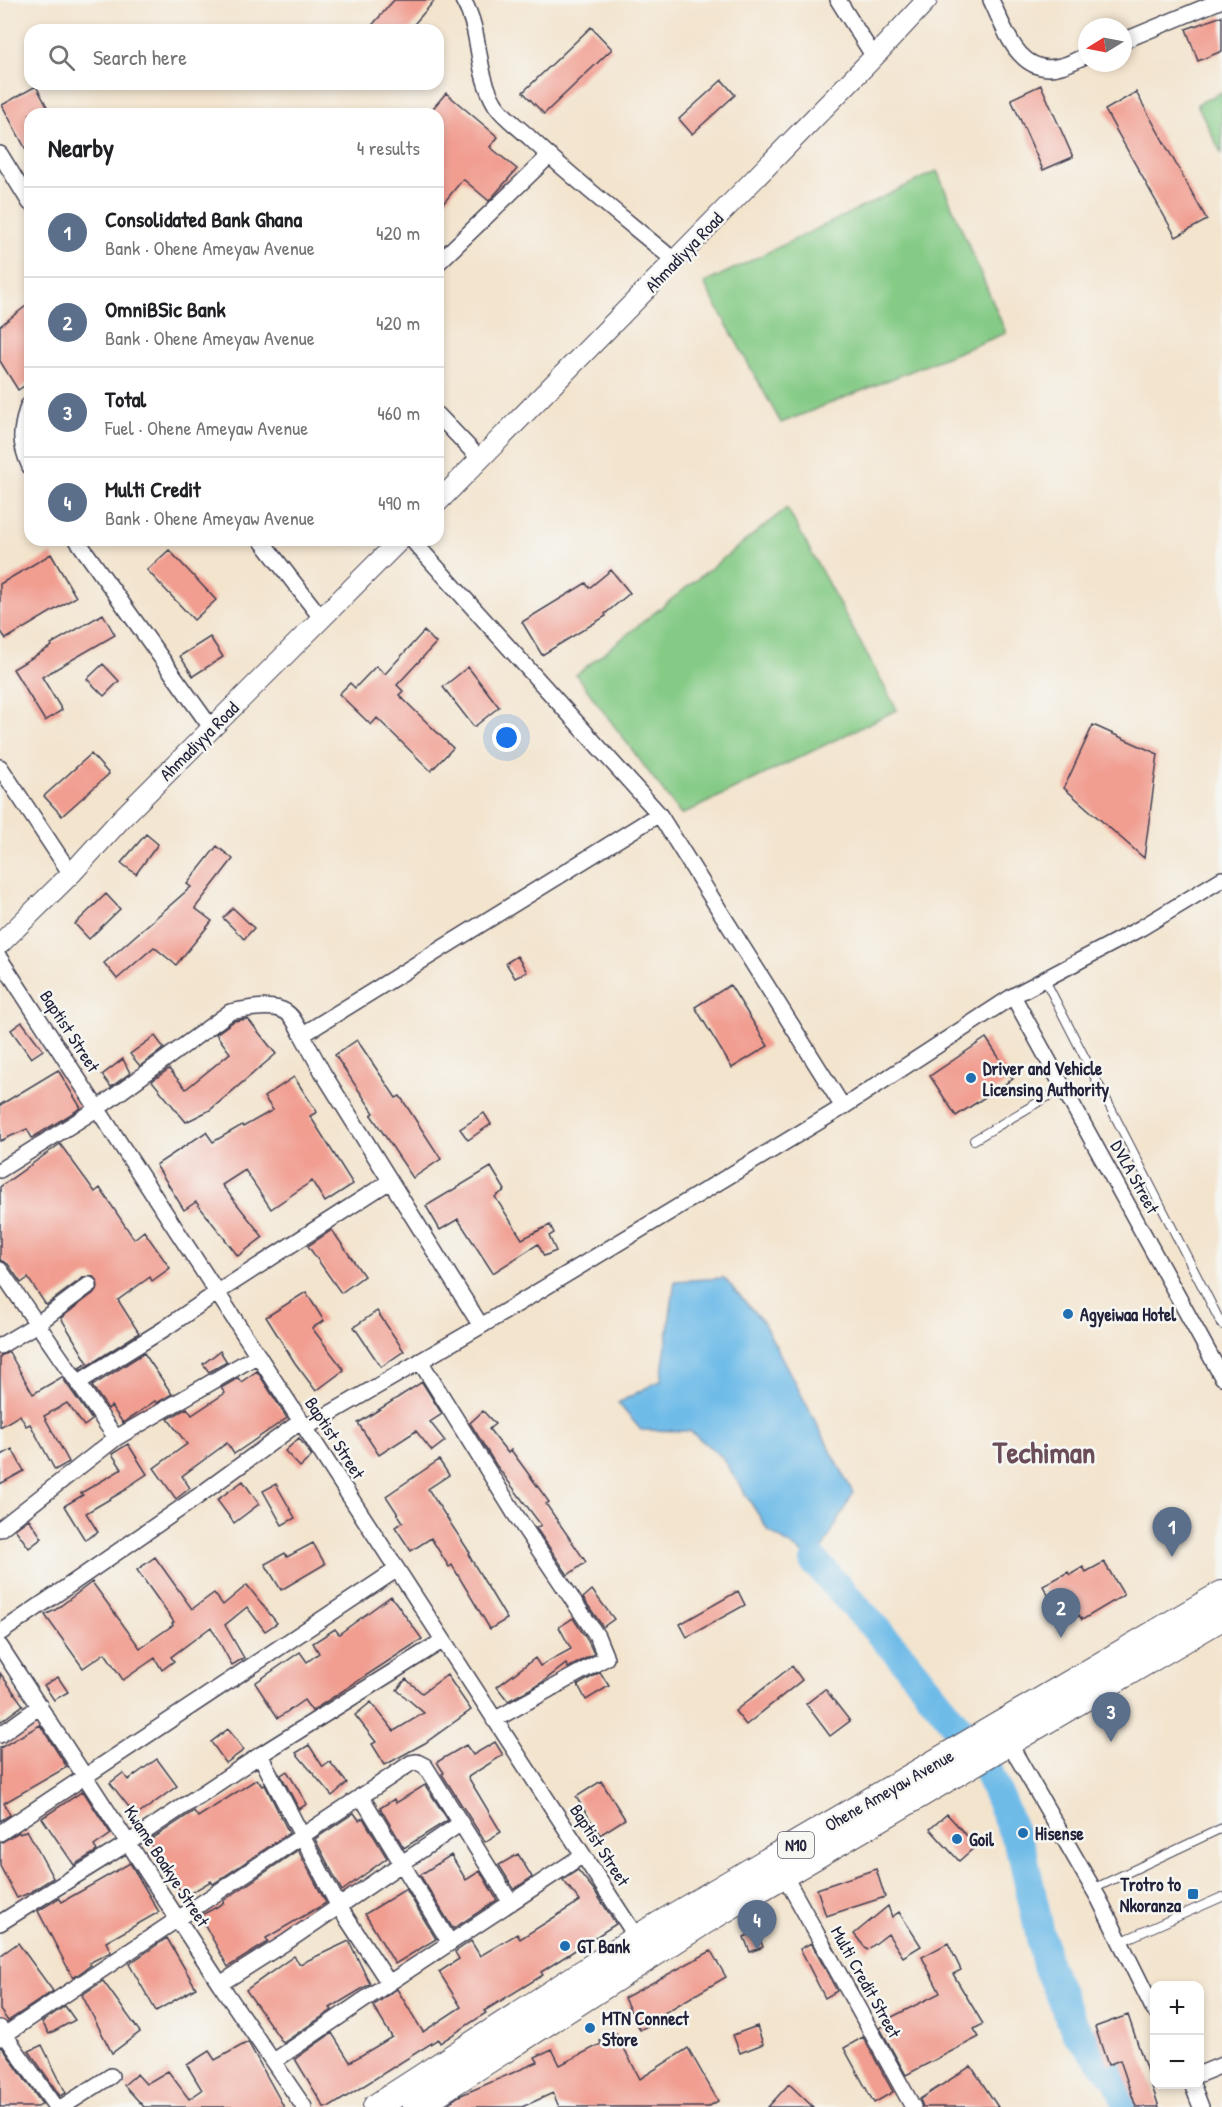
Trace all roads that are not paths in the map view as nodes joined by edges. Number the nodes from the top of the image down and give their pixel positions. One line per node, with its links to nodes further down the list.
1 (463, 0): 10 (street)
2 (838, 0): 7 (street)
3 (927, 0): 7 (street, Ahmadiyya Road)
4 (991, 0): 8 (street)
5 (1222, 0): 6 (street)
6 (1132, 37)
7 (874, 57): 13 (street, Ahmadiyya Road)
8 (1078, 60)
9 (0, 154): 11 (street)
10 (549, 156): 12 (street); 13 (street)
11 (24, 193)
12 (444, 257)
13 (675, 261): 17 (street, Ahmadiyya Road)
14 (24, 419): 16 (street)
15 (444, 421): 17 (street)
16 (24, 453)
17 (480, 459): 18 (street, Ahmadiyya Road)
18 (444, 496)
19 (81, 546): 24 (street)
20 (266, 546): 23 (street)
21 (394, 546): 23 (street, Ahmadiyya Road)
22 (417, 546): 26 (street)
23 (322, 619): 24 (street, Ahmadiyya Road)
24 (212, 729): 27 (street, Ahmadiyya Road)
25 (1, 770): 27 (street)
26 (659, 814): 33 (street); 35 (street)
27 (71, 874): 29 (street, Ahmadiyya Road)
28 (1222, 879): 31 (street)
29 (0, 944)
30 (0, 959): 36 (street, Baptist Street)
31 (1045, 980): 32 (street); 44 (lane)
32 (1013, 996): 34 (street, DVLA Street); 35 (street)
33 (302, 1035): 36 (street); 39 (street)
34 (1064, 1087): 37 (lane); 49 (street, DVLA Street)
35 (843, 1107): 45 (street)
36 (98, 1109): 38 (street); 42 (street, Baptist Street)
37 (974, 1140)
38 (0, 1170)
39 (390, 1180): 42 (street); 45 (street)
40 (0, 1270): 43 (street)
41 (89, 1285): 43 (street)
42 (218, 1293): 47 (street, Baptist Street); 50 (street)
43 (37, 1324): 46 (street); 50 (street)
44 (1222, 1325)
45 (481, 1326): 48 (street)
46 (0, 1346)
47 (258, 1355): 51 (street, Baptist Street); 52 (street)
48 (420, 1361): 51 (street); 63 (street)
49 (1222, 1377)
50 (79, 1382): 52 (street)
51 (303, 1425): 54 (street, Baptist Street); 57 (street)
52 (116, 1438): 53 (street)
53 (0, 1529)
54 (396, 1570): 58 (street, Baptist Street); 68 (street)
55 (1222, 1594): 60 (highway, Ohene Ameyaw Avenue / N10)
56 (1222, 1617): 60 (highway, Ohene Ameyaw Avenue / N10)
57 (0, 1633)
58 (442, 1641): 63 (street, Baptist Street); 66 (street)
59 (0, 1646): 62 (street, Kwame Boakye Street)
60 (1132, 1659): 61 (highway, Ohene Ameyaw Avenue / N10)
61 (1057, 1704): 65 (highway, Ohene Ameyaw Avenue / N10); 67 (highway, Ohene Ameyaw Avenue / N10)
62 (40, 1706): 64 (street); 68 (street, Kwame Boakye Street)
63 (494, 1720): 76 (street, Baptist Street)
64 (0, 1735)
65 (1010, 1743): 67 (highway, Ohene Ameyaw Avenue / N10); 79 (street)
66 (260, 1755): 74 (street); 75 (street)
67 (944, 1770): 70 (highway, Ohene Ameyaw Avenue / N10)
68 (86, 1775): 73 (street); 75 (street, Kwame Boakye Street)
69 (361, 1796): 71 (street); 74 (street); 77 (street)
70 (866, 1815): 78 (highway, Ohene Ameyaw Avenue / N10); 85 (highway, Ohene Ameyaw Avenue / N10)
71 (460, 1823): 77 (street); 81 (street)
72 (1222, 1828): 79 (lane)
73 (0, 1833)
74 (303, 1835): 82 (street); 83 (street)
75 (128, 1843): 83 (street, Kwame Boakye Street); 84 (street)
76 (583, 1855): 81 (street); 85 (street, Baptist Street)
77 (401, 1863): 82 (street); 87 (street)
78 (784, 1875): 101 (highway, Ohene Ameyaw Avenue / N10); 102 (street, Multi Credit Street)
79 (1094, 1889): 86 (street)
80 (1222, 1897): 86 (lane)
81 (511, 1903): 87 (street)
82 (338, 1905): 88 (street); 89 (street)
83 (178, 1918): 89 (street, Kwame Boakye Street); 91 (street)
84 (0, 1923)
85 (637, 1938): 100 (highway, Ohene Ameyaw Avenue / N10)
86 (1120, 1942): 90 (street)
87 (450, 1943): 88 (street)
88 (389, 1983): 92 (street)
89 (220, 1984): 92 (street, Kwame Boakye Street)
90 (1150, 2000)
91 (2, 2034): 97 (street)
92 (274, 2061): 99 (street, Kwame Boakye Street)
93 (1222, 2065): 94 (street)
94 (1204, 2072)
95 (111, 2076): 98 (street)
96 (1194, 2089): 103 (street)
97 (56, 2107)
98 (62, 2107)
99 (304, 2107)
100 (376, 2107)
101 (415, 2107)
102 (913, 2107)
103 (1201, 2107)

